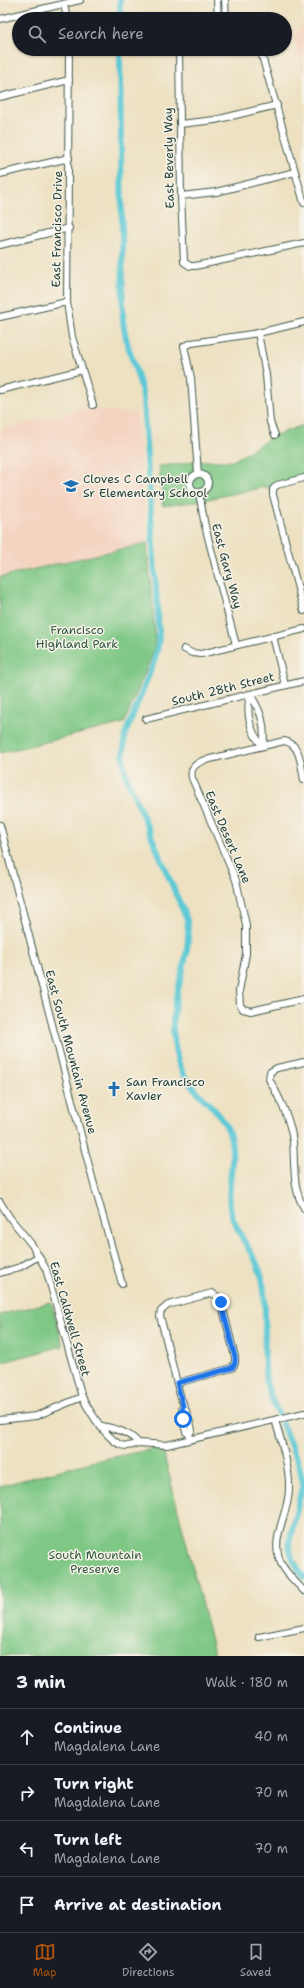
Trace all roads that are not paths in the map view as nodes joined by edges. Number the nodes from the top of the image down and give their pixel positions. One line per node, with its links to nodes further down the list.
1 (80, 0): 4 (street)
2 (217, 0): 7 (street)
3 (225, 0): 8 (street)
4 (64, 4): 5 (street); 6 (street)
5 (30, 12)
6 (66, 12)
7 (218, 12)
8 (226, 12)
9 (12, 16): 10 (street)
10 (0, 19)
11 (70, 56): 14 (street, East Francisco Drive)
12 (179, 56): 17 (street, East Beverly Way)
13 (262, 56): 16 (street)
14 (69, 80): 15 (street); 18 (street, East Francisco Drive)
15 (0, 97)
16 (277, 105): 17 (street); 19 (street)
17 (180, 124): 21 (street, East Beverly Way)
18 (70, 158): 20 (street); 23 (street, East Francisco Drive)
19 (296, 172): 21 (street); 22 (street)
20 (0, 174)
21 (181, 196): 24 (street, East Beverly Way)
22 (304, 203)
23 (69, 228): 25 (street); 26 (street, East Francisco Drive)
24 (304, 244)
25 (0, 245)
26 (67, 302): 27 (street); 30 (street, East Francisco Drive)
27 (0, 317)
28 (304, 322): 29 (street)
29 (258, 333): 33 (street); 34 (street, East Gary Way)
30 (82, 370): 31 (street); 32 (street, East Francisco Drive)
31 (0, 390)
32 (93, 405)
33 (275, 435)
34 (198, 474): 36 (street, East Gary Way); 36 (street, East Gary Way)
35 (304, 478): 37 (street)
36 (199, 493): 40 (street, East Gary Way)
37 (304, 611)
38 (304, 629): 39 (street)
39 (273, 636): 40 (street); 43 (street)
40 (236, 645): 41 (street)
41 (184, 649)
42 (304, 681): 43 (street, South 28th Street)
43 (285, 685): 44 (street, South 28th Street)
44 (250, 694): 45 (street); 46 (street, South 28th Street); 47 (street)
45 (262, 718): 47 (street); 48 (street)
46 (146, 719)
47 (250, 722): 48 (street)
48 (263, 746): 49 (street); 51 (street, East Desert Lane)
49 (304, 780)
50 (0, 825): 57 (street, East South Mountain Avenue)
51 (304, 999)
52 (304, 1062): 54 (street)
53 (1, 1204): 55 (street, East Caldwell Street)
54 (304, 1208)
55 (39, 1256): 56 (street); 59 (street, East Caldwell Street)
56 (0, 1274)
57 (122, 1284)
58 (177, 1383): 58 (street); 65 (street)
59 (82, 1397): 61 (street); 63 (street, East Caldwell Street)
60 (304, 1413): 62 (street)
61 (0, 1420)
62 (275, 1420): 65 (street); 68 (street)
63 (102, 1426): 64 (street, East Caldwell Street); 66 (street, East Caldwell Street)
64 (121, 1433): 66 (street); 67 (street, East Caldwell Street)
65 (190, 1437): 67 (street)
66 (115, 1441): 67 (street)
67 (138, 1443)
68 (304, 1591)
69 (304, 1628): 70 (street)
70 (259, 1637)

